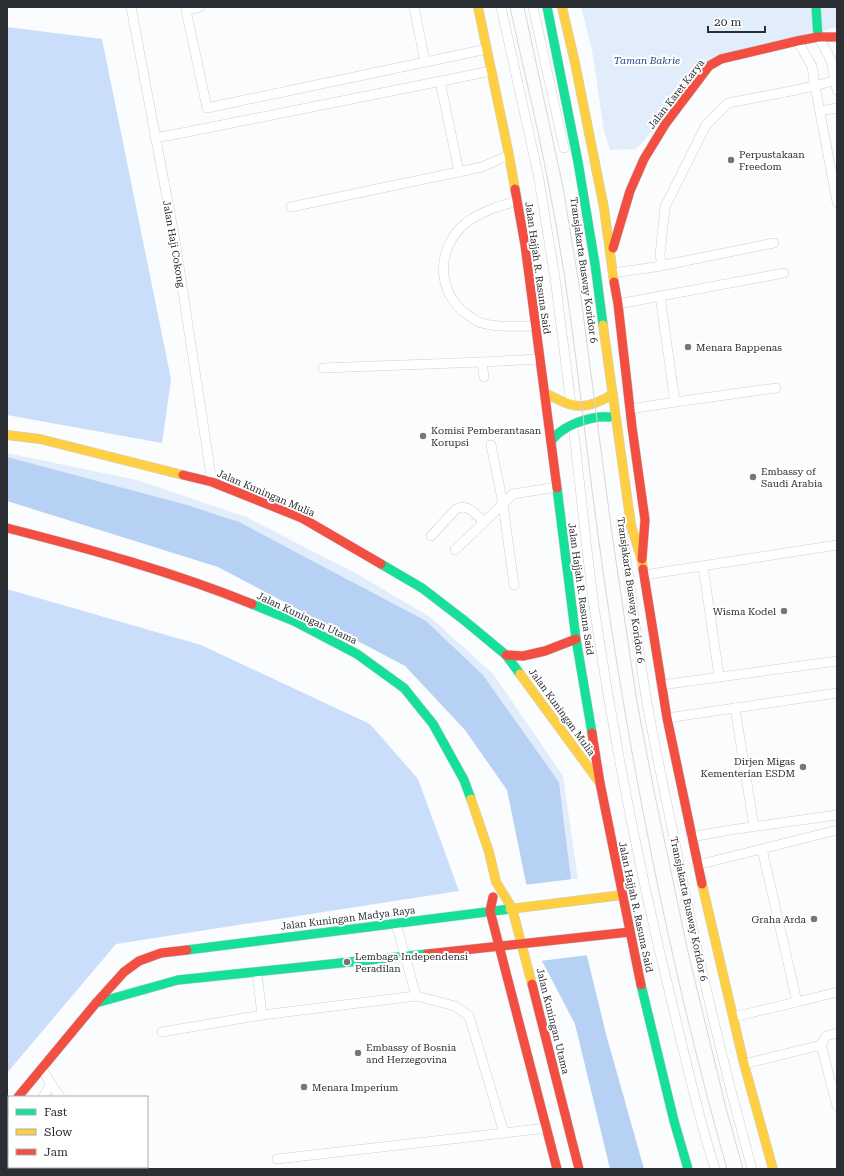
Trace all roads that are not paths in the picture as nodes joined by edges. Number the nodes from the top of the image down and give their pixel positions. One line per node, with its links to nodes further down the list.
1 (131, 7): 21 (lane, Jalan Haji Cokong)
2 (200, 7): 14 (lane)
3 (414, 7): 14 (lane)
4 (478, 7): 13 (main road, Jalan Hajjah R. Rasuna Said)
5 (501, 7): 46 (lane)
6 (533, 7): 23 (lane)
7 (547, 7): 42 (main road)
8 (562, 7): 29 (main road)
9 (816, 7): 10 (main road)
10 (818, 37): 11 (main road, Jalan Karet Karya); 12 (main road, Jalan Karet Karya); 17 (lane)
11 (837, 37)
12 (797, 41): 18 (lane); 29 (main road, Jalan Karet Karya)
13 (487, 50): 14 (lane); 15 (main road, Jalan Hajjah R. Rasuna Said)
14 (425, 62)
15 (491, 71): 16 (lane); 22 (main road, Jalan Hajjah R. Rasuna Said)
16 (440, 81): 21 (lane); 24 (lane)
17 (836, 85): 18 (lane)
18 (815, 86): 20 (lane); 30 (lane)
19 (837, 108): 20 (lane)
20 (820, 111): 26 (lane)
21 (155, 138): 52 (lane, Jalan Haji Cokong)
22 (509, 155): 24 (lane); 25 (main road, Jalan Hajjah R. Rasuna Said)
23 (567, 159)
24 (458, 172): 27 (lane)
25 (517, 201): 35 (main road, Jalan Hajjah R. Rasuna Said); 35 (lane)
26 (837, 202)
27 (291, 207)
28 (774, 243): 30 (lane)
29 (610, 256): 31 (main road)
30 (662, 265): 31 (lane)
31 (613, 273): 34 (main road)
32 (784, 273): 33 (lane)
33 (660, 296): 34 (lane); 44 (lane)
34 (618, 304): 45 (main road)
35 (536, 326): 36 (main road, Jalan Hajjah R. Rasuna Said)
36 (540, 359): 37 (lane); 41 (main road, Jalan Hajjah R. Rasuna Said)
37 (482, 362): 38 (lane); 39 (lane)
38 (323, 368)
39 (484, 377)
40 (776, 388): 44 (lane)
41 (545, 393): 46 (main road); 50 (main road, Jalan Hajjah R. Rasuna Said)
42 (613, 394): 43 (main road); 48 (main road)
43 (602, 397): 46 (main road); 47 (lane)
44 (675, 402): 45 (lane)
45 (630, 409): 61 (main road)
46 (572, 415): 47 (main road); 50 (main road); 112 (lane)
47 (605, 419): 48 (main road)
48 (616, 419): 61 (main road)
49 (7, 434): 52 (main road, Jalan Kuningan Mulia)
50 (552, 440): 53 (main road, Jalan Hajjah R. Rasuna Said)
51 (491, 445): 54 (lane)
52 (212, 482): 66 (main road, Jalan Kuningan Mulia)
53 (557, 487): 54 (lane); 65 (main road, Jalan Hajjah R. Rasuna Said)
54 (502, 504): 56 (lane); 64 (lane)
55 (620, 516): 113 (lane, Transjakarta Busway Koridor 6)
56 (484, 522): 58 (lane); 60 (lane)
57 (7, 528): 80 (main road, Jalan Kuningan Utama)
58 (431, 536)
59 (837, 545): 62 (lane)
60 (455, 550)
61 (642, 561): 63 (main road)
62 (703, 566): 63 (lane); 68 (lane)
63 (644, 575): 69 (main road)
64 (514, 585)
65 (576, 640): 66 (main road, Jalan Kuningan Mulia); 73 (main road, Jalan Hajjah R. Rasuna Said)
66 (506, 655): 73 (main road, Jalan Kuningan Mulia)
67 (837, 661): 68 (lane)
68 (719, 676): 69 (lane)
69 (661, 685): 72 (main road)
70 (837, 693): 71 (lane)
71 (735, 708): 72 (lane); 75 (lane)
72 (667, 718): 77 (main road)
73 (600, 783): 81 (main road, Jalan Hajjah R. Rasuna Said)
74 (837, 815): 75 (lane)
75 (754, 827): 77 (lane)
76 (837, 830): 78 (lane)
77 (691, 837): 79 (main road)
78 (762, 849): 79 (lane); 92 (lane)
79 (697, 865): 95 (main road)
80 (496, 882): 82 (main road, Jalan Kuningan Utama); 83 (main road, Jalan Kuningan Utama)
81 (622, 894): 82 (main road, Jalan Kuningan Madya Raya); 85 (main road, Jalan Hajjah R. Rasuna Said)
82 (512, 908): 83 (main road, Jalan Kuningan Madya Raya); 86 (main road, Jalan Kuningan Utama)
83 (490, 911): 84 (main road, Jalan Kuningan Madya Raya); 87 (main road, Jalan Kuningan Utama)
84 (396, 923): 88 (lane); 93 (main road, Jalan Kuningan Madya Raya)
85 (630, 932): 86 (main road); 111 (main road, Jalan Hajjah R. Rasuna Said)
86 (522, 944): 87 (main road); 106 (main road, Jalan Kuningan Utama)
87 (500, 946): 88 (main road); 106 (main road, Jalan Kuningan Utama)
88 (405, 956): 89 (main road); 91 (lane)
89 (257, 972): 93 (main road); 94 (lane)
90 (837, 992): 92 (lane)
91 (416, 996): 94 (lane); 107 (lane)
92 (797, 1002): 95 (lane)
93 (96, 1003): 100 (main road, Jalan Kuningan Madya Raya)
94 (262, 1015): 96 (lane)
95 (733, 1017): 99 (main road)
96 (162, 1032)
97 (837, 1033): 98 (lane)
98 (820, 1044): 99 (lane); 105 (lane)
99 (744, 1064): 114 (main road)
100 (42, 1069): 101 (lane); 102 (main road, Jalan Kuningan Madya Raya)
101 (51, 1084): 103 (lane); 104 (lane)
102 (19, 1096)
103 (44, 1096)
104 (59, 1096)
105 (837, 1106)
106 (557, 1126): 107 (lane); 109 (main road, Jalan Kuningan Utama); 110 (main road, Jalan Kuningan Utama)
107 (504, 1132): 108 (lane)
108 (277, 1159)
109 (557, 1169)
110 (579, 1169)
111 (688, 1169)
112 (715, 1169)
113 (752, 1169)
114 (773, 1169)

